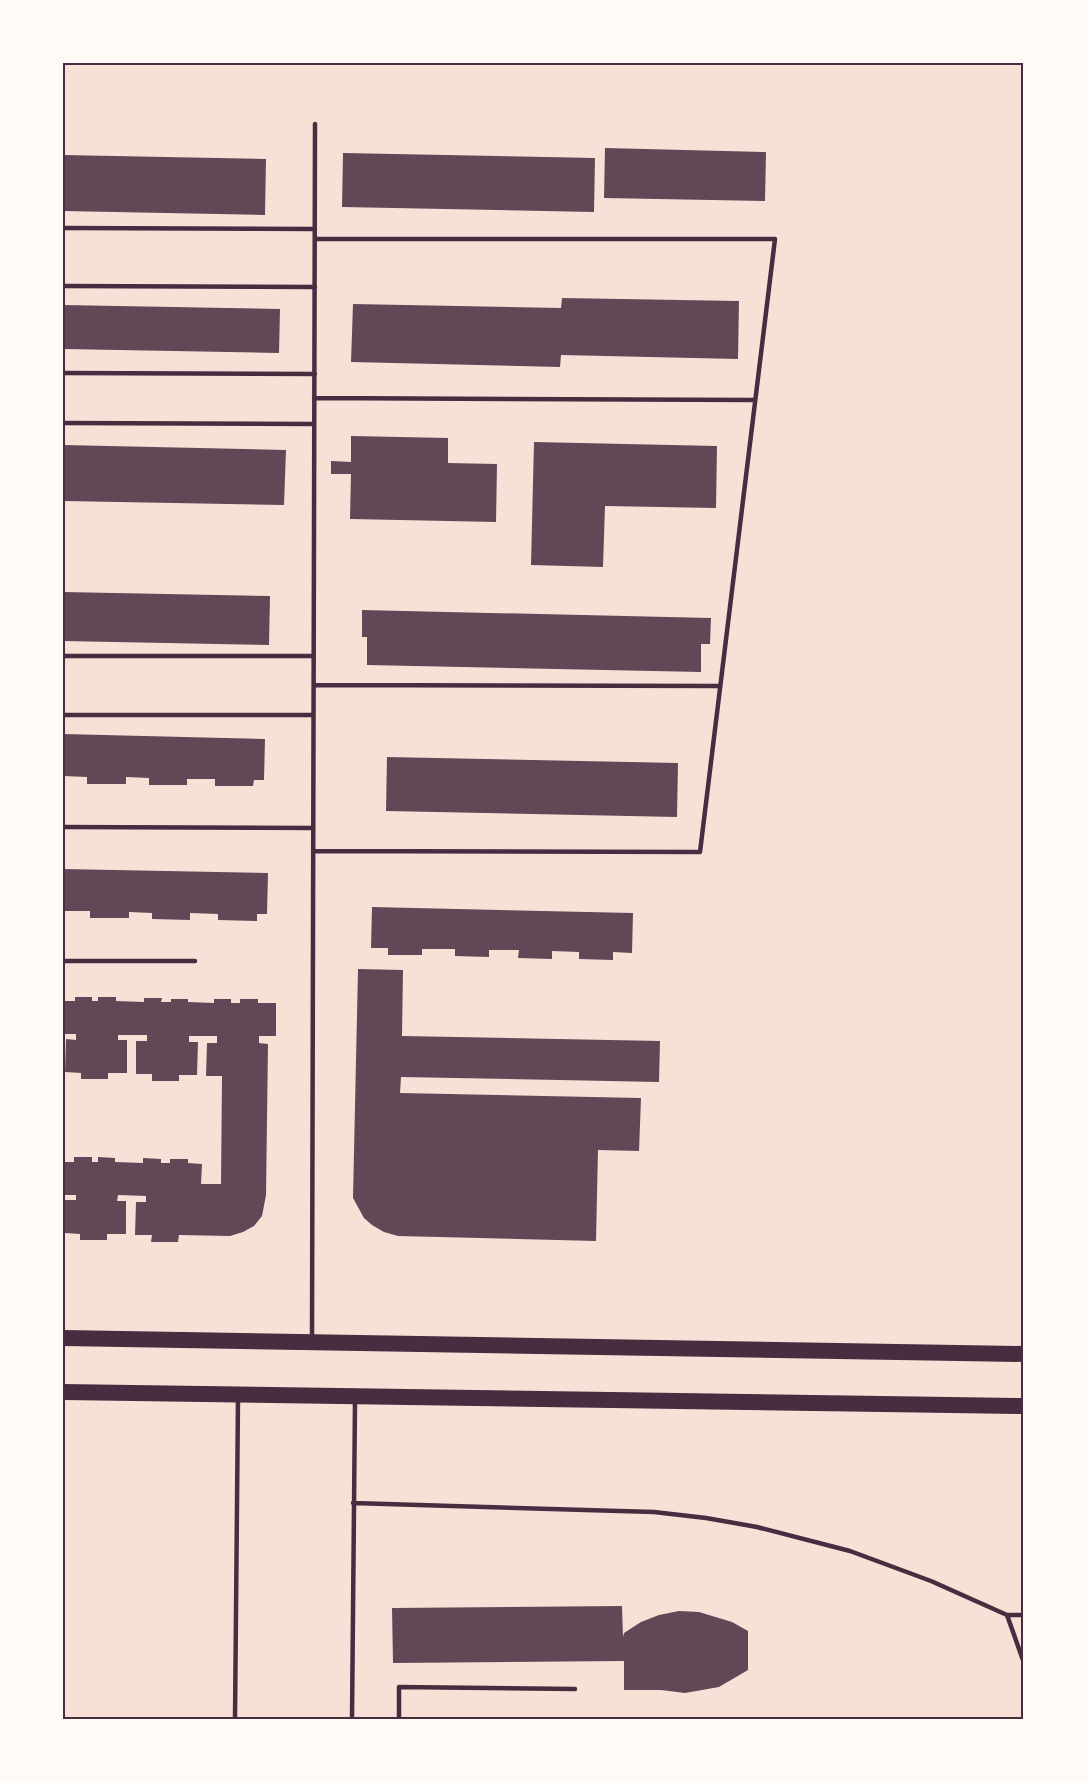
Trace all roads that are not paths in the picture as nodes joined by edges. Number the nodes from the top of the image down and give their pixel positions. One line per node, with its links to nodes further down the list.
1 (315, 124): 3 (lane)
2 (63, 228): 3 (lane)
3 (315, 229): 4 (lane)
4 (315, 238): 6 (lane); 10 (lane)
5 (63, 286): 6 (lane)
6 (315, 287): 8 (lane)
7 (63, 373): 8 (lane)
8 (315, 374): 9 (lane)
9 (314, 398): 10 (lane); 12 (lane)
10 (755, 400): 16 (lane)
11 (63, 423): 12 (lane)
12 (314, 424): 14 (lane)
13 (63, 656): 14 (lane)
14 (314, 656): 15 (lane)
15 (314, 685): 16 (lane); 18 (lane)
16 (720, 686): 21 (lane)
17 (63, 715): 18 (lane)
18 (313, 716): 20 (lane)
19 (63, 827): 20 (lane)
20 (313, 828): 21 (lane)
21 (313, 851): 25 (lane)
22 (63, 961): 23 (lane)
23 (195, 961)
24 (63, 1338): 25 (highway)
25 (312, 1342): 26 (highway)
26 (1024, 1354)
27 (63, 1392): 28 (highway)
28 (238, 1394): 29 (highway); 36 (lane)
29 (355, 1396): 30 (highway); 31 (lane)
30 (1024, 1406)
31 (353, 1503): 32 (lane); 37 (lane)
32 (1007, 1615): 33 (lane); 34 (lane)
33 (1024, 1615)
34 (1024, 1663)
35 (575, 1689): 38 (lane)
36 (235, 1719)
37 (352, 1719)
38 (399, 1719)

